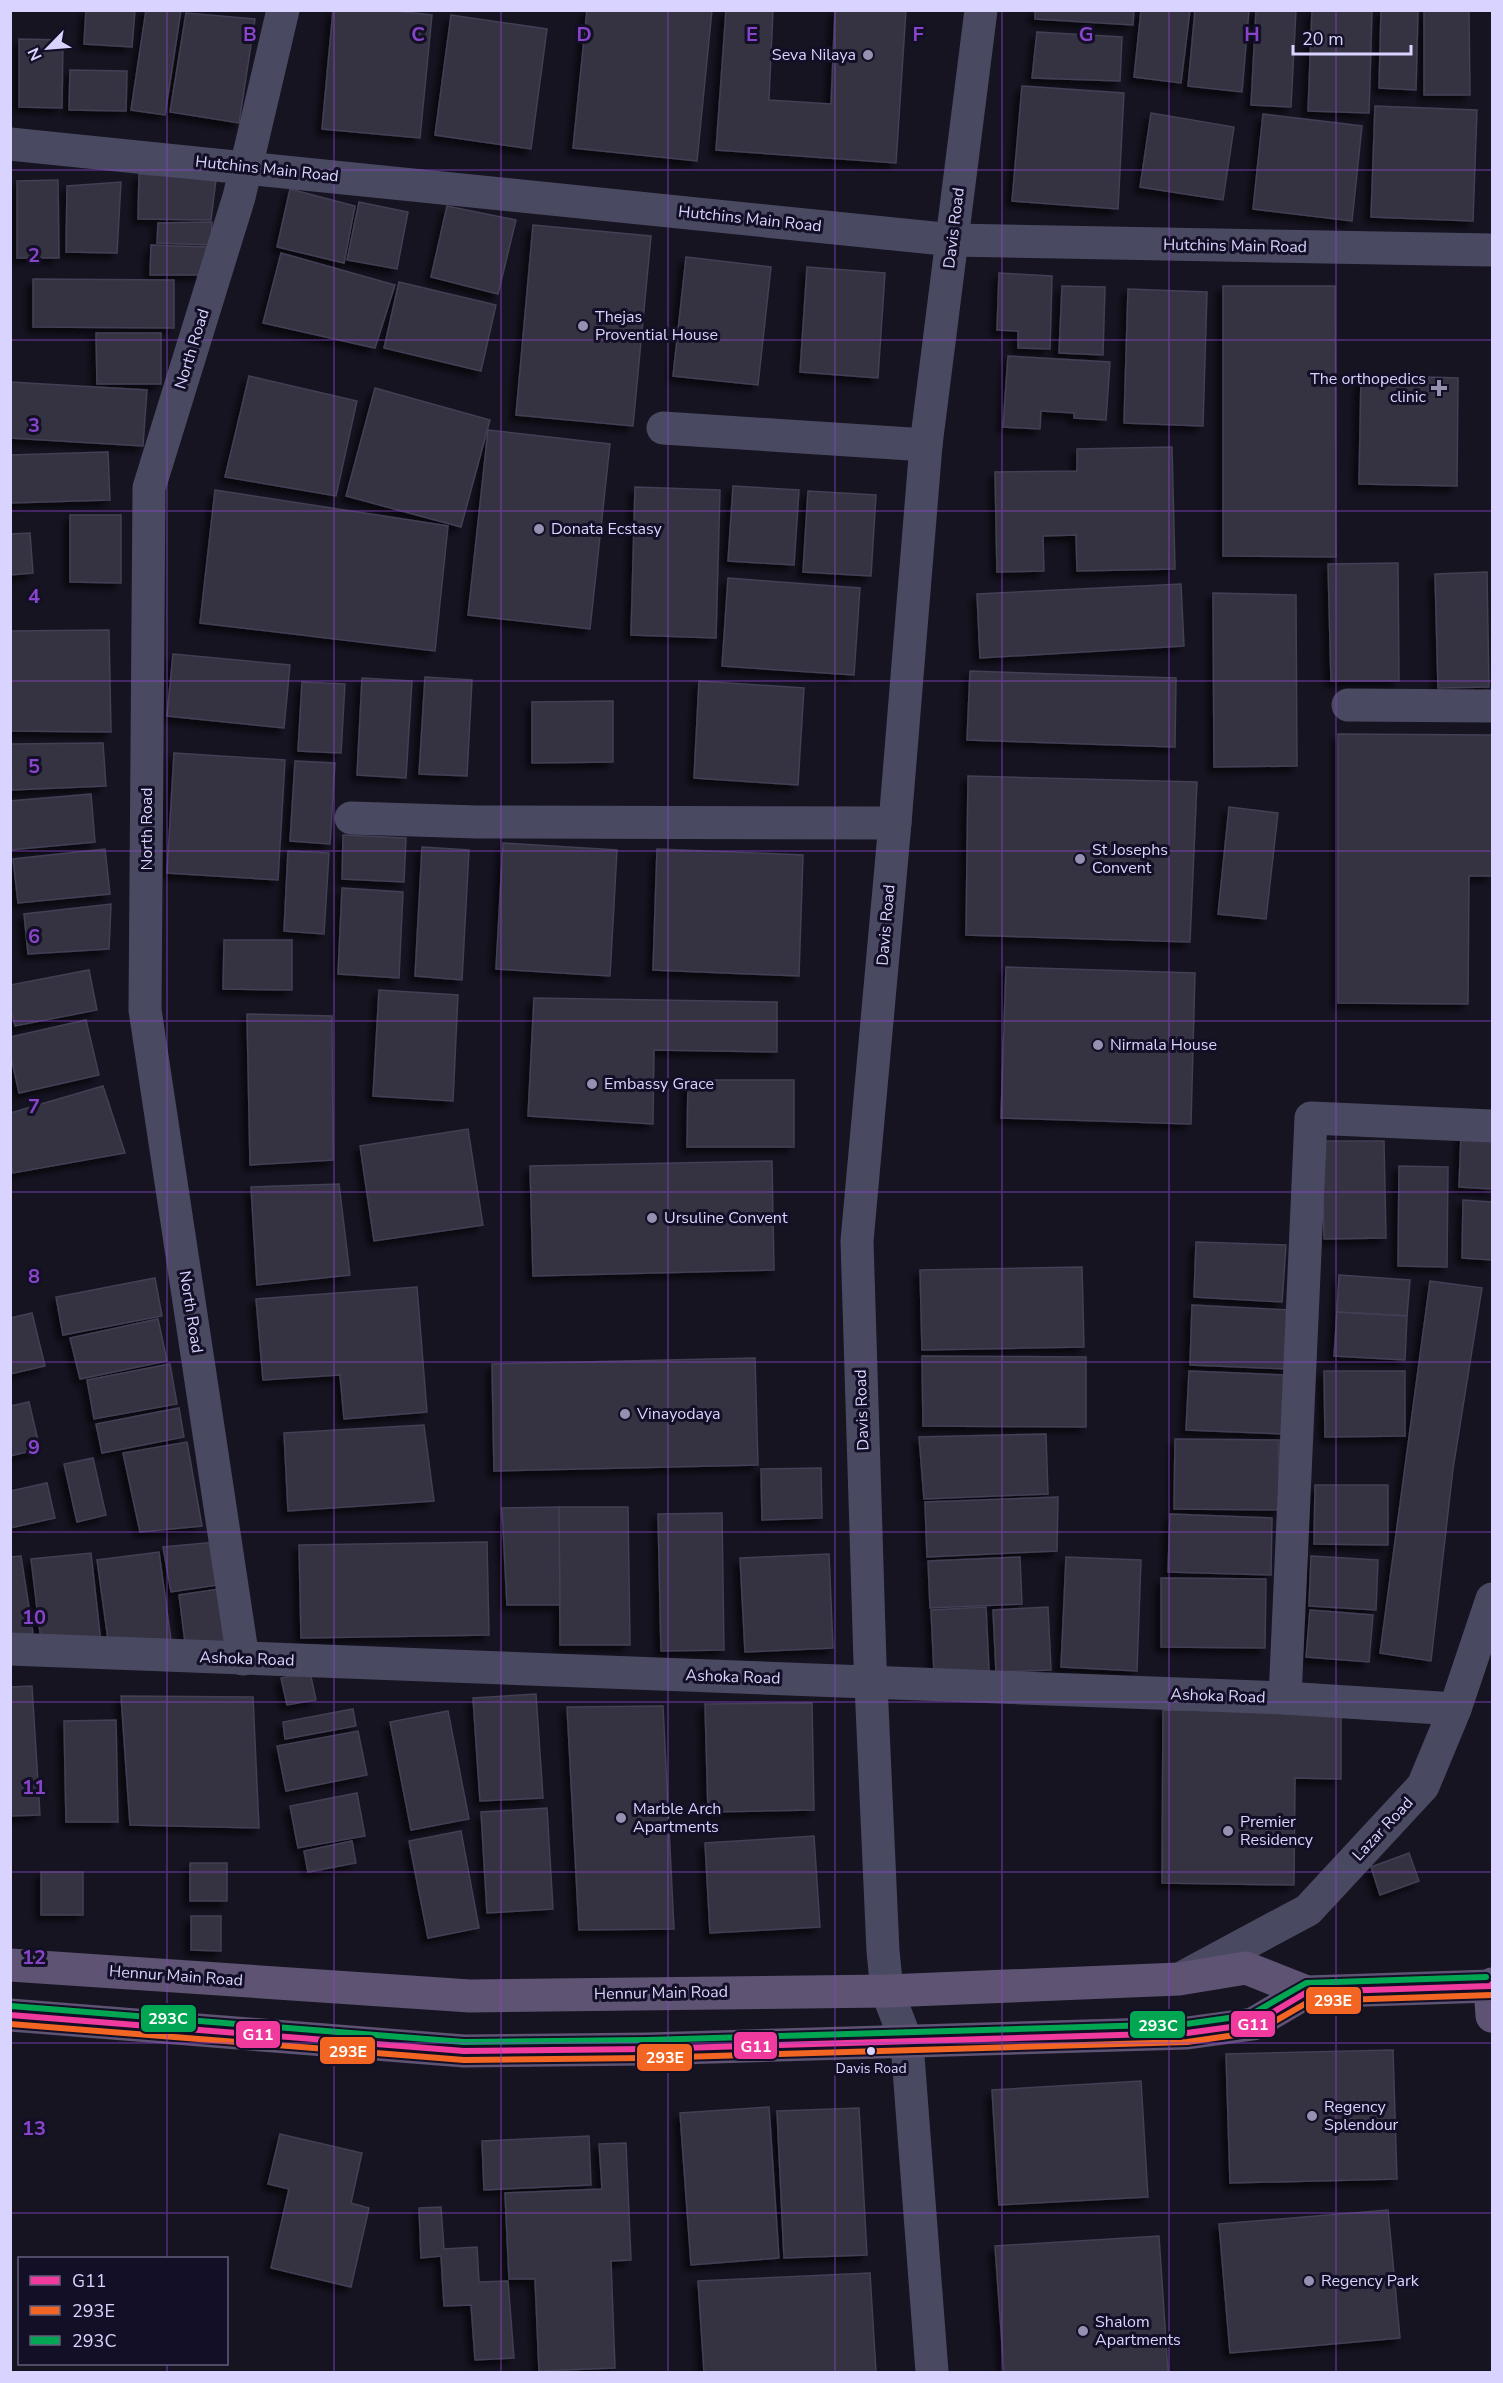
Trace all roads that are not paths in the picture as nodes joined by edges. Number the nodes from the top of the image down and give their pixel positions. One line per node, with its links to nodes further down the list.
1 (283, 10): 4 (street, North Road)
2 (981, 10): 5 (street, Davis Road)
3 (10, 144): 4 (street, Hutchins Main Road)
4 (246, 166): 5 (street, Hutchins Main Road); 16 (street, North Road)
5 (953, 240): 6 (street, Hutchins Main Road); 8 (street, Davis Road)
6 (1492, 250)
7 (663, 428): 8 (street)
8 (926, 445): 12 (street, Davis Road)
9 (1348, 705): 10 (street)
10 (1492, 706)
11 (351, 818): 12 (street)
12 (895, 823): 17 (street, Davis Road)
13 (1492, 1126): 18 (street)
14 (1492, 1599): 19 (street, Lazar Road)
15 (10, 1649): 16 (street, Ashoka Road)
16 (243, 1659): 17 (street, Ashoka Road)
17 (872, 1682): 18 (street, Ashoka Road); 22 (street, Davis Road)
18 (1285, 1698): 19 (street, Ashoka Road)
19 (1455, 1709): 21 (street, Lazar Road)
20 (10, 1965): 22 (main road, Hennur Main Road)
21 (1179, 1979): 22 (main road, Hennur Main Road); 23 (main road, Hennur Main Road)
22 (887, 1991): 26 (street, Davis Road)
23 (1307, 1992): 24 (main road, Hennur Main Road); 26 (main road, Hennur Main Road)
24 (1492, 1995)
25 (10, 2015): 26 (main road, Hennur Main Road)
26 (907, 2043): 27 (street, Davis Road)
27 (932, 2373)

